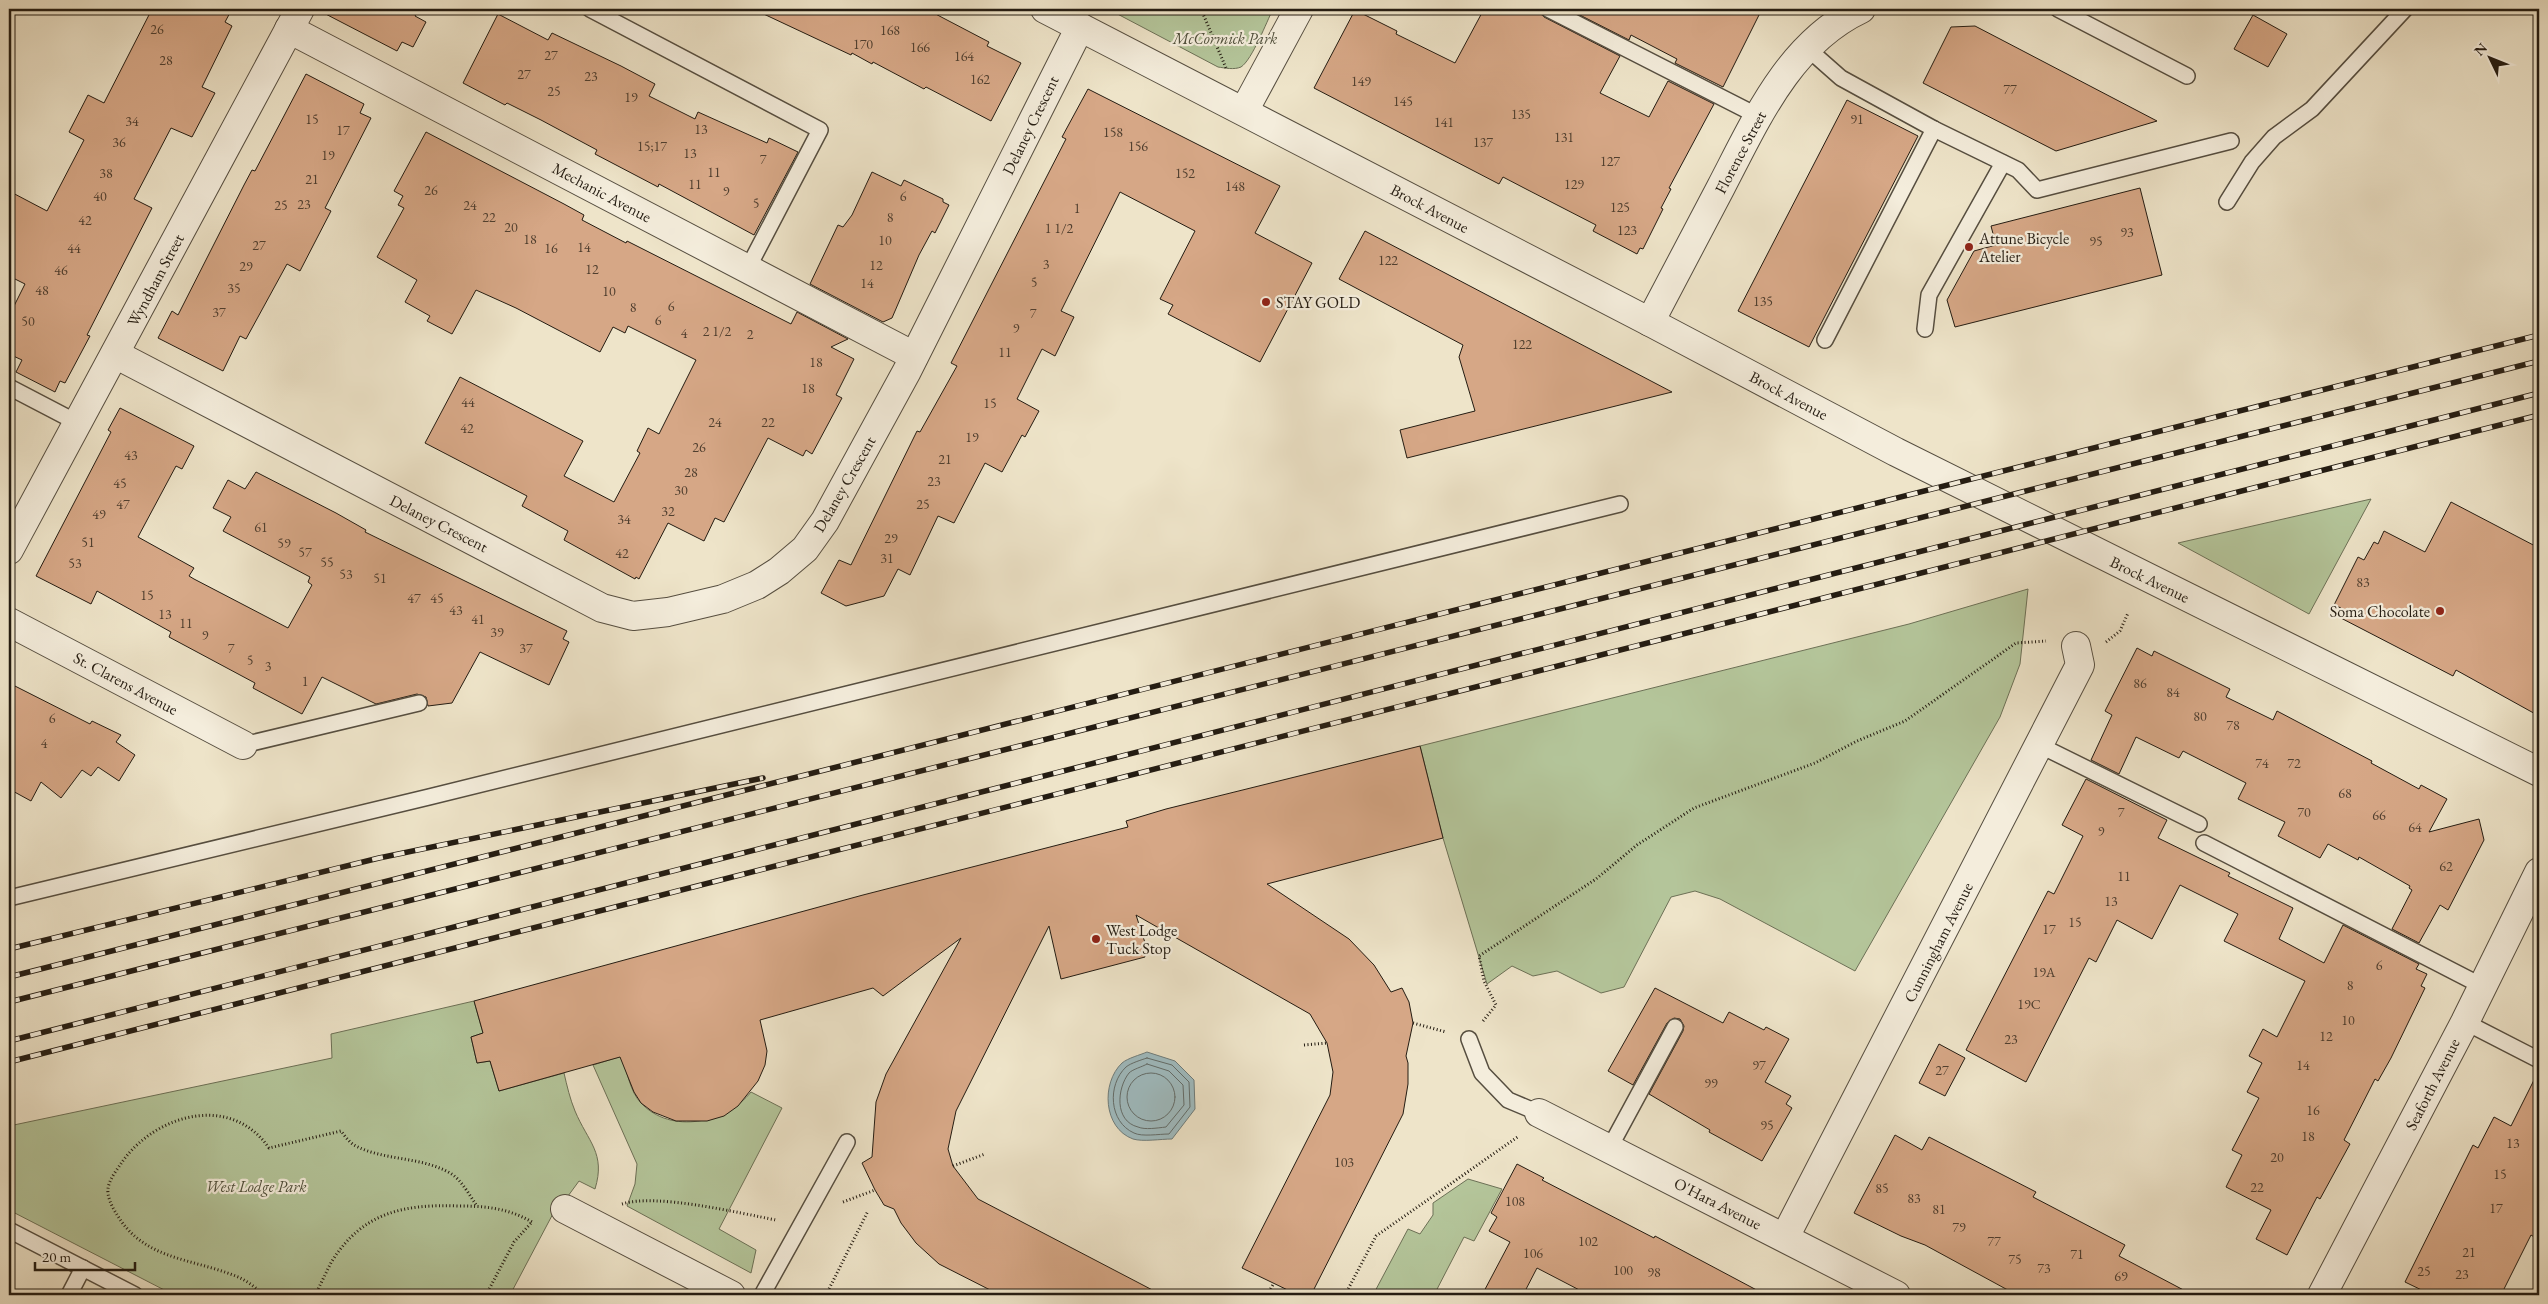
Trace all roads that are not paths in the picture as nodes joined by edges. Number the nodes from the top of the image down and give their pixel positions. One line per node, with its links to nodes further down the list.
1 (590, 9): 18 (lane)
2 (1045, 9): 9 (street, Brock Avenue)
3 (1299, 9): 12 (street)
4 (1548, 9): 13 (lane)
5 (1862, 9): 10 (street, Florence Street)
6 (2058, 9): 11 (lane)
7 (2405, 9): 17 (lane)
8 (294, 19): 18 (street, Mechanic Avenue); 22 (street, Wyndham Street)
9 (1080, 26): 12 (street, Brock Avenue); 23 (street, Delaney Crescent)
10 (1807, 48): 13 (street, Florence Street); 14 (lane)
11 (2187, 76)
12 (1244, 111): 19 (street, Brock Avenue)
13 (1758, 116): 19 (street, Florence Street)
14 (1934, 129): 16 (lane); 21 (lane)
15 (2231, 141): 16 (lane)
16 (2003, 163): 20 (lane)
17 (2228, 202)
18 (748, 268): 23 (street, Mechanic Avenue)
19 (1650, 322): 33 (street, Brock Avenue)
20 (1925, 329)
21 (1825, 340)
22 (115, 354): 23 (street, Delaney Crescent); 25 (street, Wyndham Street)
23 (914, 356)
24 (9, 387): 25 (lane)
25 (78, 423): 27 (street, Wyndham Street)
26 (1620, 504): 37 (lane)
27 (9, 550)
28 (9, 622): 31 (street, St. Clarens Avenue)
29 (2076, 646): 32 (street, Cunningham Avenue)
30 (419, 703): 31 (lane)
31 (243, 745)
32 (2039, 745): 34 (lane); 48 (street, Cunningham Avenue)
33 (2539, 772)
34 (2199, 824)
35 (2204, 843): 38 (lane)
36 (2539, 872): 38 (street, Seaforth Avenue)
37 (9, 898)
38 (2482, 986): 39 (street, Seaforth Avenue)
39 (2465, 1022): 42 (lane); 55 (street, Seaforth Avenue)
40 (1675, 1027): 45 (lane)
41 (1469, 1039): 43 (lane)
42 (2539, 1060)
43 (1539, 1113): 45 (street, O'Hara Avenue)
44 (847, 1142): 53 (lane)
45 (1609, 1149): 48 (street, O'Hara Avenue)
46 (565, 1209): 52 (street)
47 (9, 1230): 49 (lane)
48 (1785, 1237): 54 (street, O'Hara Avenue)
49 (83, 1268): 50 (lane); 51 (lane)
50 (69, 1295)
51 (136, 1295)
52 (731, 1295)
53 (762, 1295)
54 (1896, 1295)
55 (2322, 1295)

